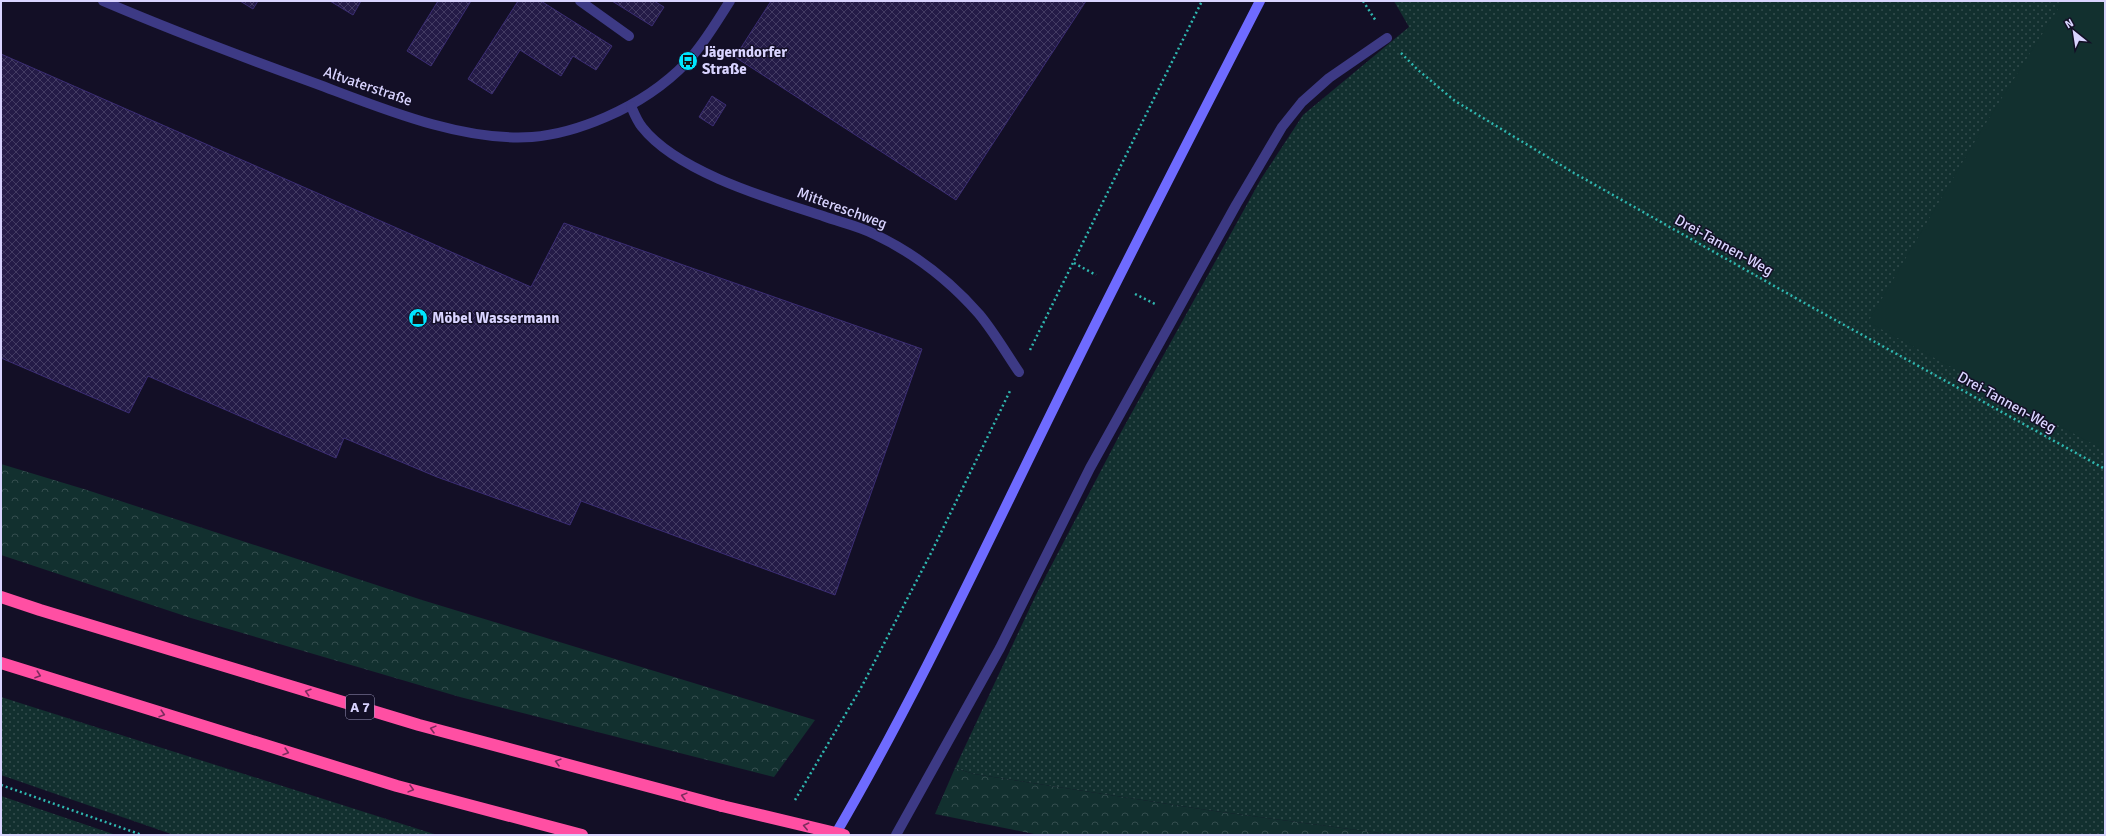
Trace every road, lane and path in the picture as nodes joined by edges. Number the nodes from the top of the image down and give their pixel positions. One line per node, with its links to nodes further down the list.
1 (103, 1): 9 (street, Altvaterstraße)
2 (580, 1): 7 (street)
3 (730, 1): 9 (street)
4 (1202, 1): 10 (path)
5 (1260, 1): 18 (main road)
6 (1363, 1): 8 (path, Drei-Tannen-Weg)
7 (629, 36)
8 (1387, 38): 11 (path, Drei-Tannen-Weg); 20 (street)
9 (631, 106): 10 (street, Mittereschweg)
10 (1019, 372): 15 (path)
11 (2105, 469)
12 (1, 597): 19 (highway, A 7, one-way to 12, bridge)
13 (1, 663): 17 (highway, one-way to 17)
14 (1, 785): 16 (path)
15 (794, 801)
16 (142, 835)
17 (582, 835)
18 (836, 835)
19 (844, 835)
20 (896, 835)

